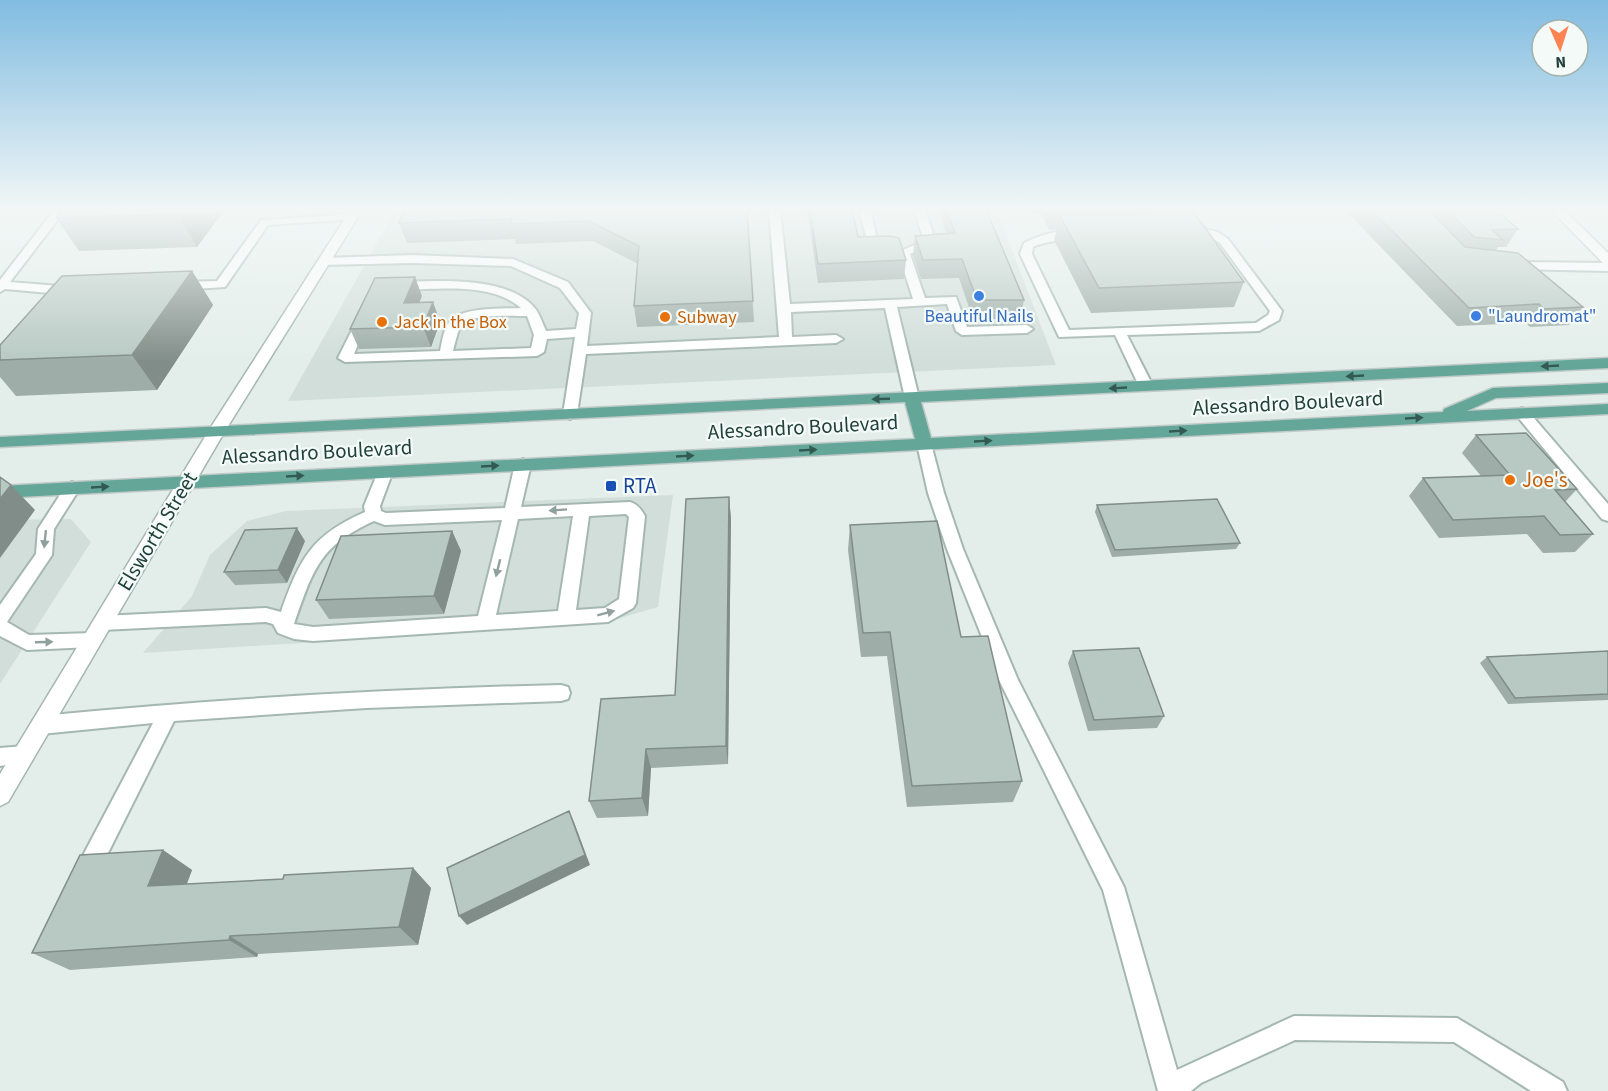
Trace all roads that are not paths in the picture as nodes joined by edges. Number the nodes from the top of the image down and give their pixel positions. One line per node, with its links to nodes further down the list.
1 (21, 260): 10 (lane)
2 (238, 260): 11 (lane)
3 (779, 260): 16 (lane)
4 (907, 260): 14 (lane)
5 (1029, 260): 19 (lane)
6 (1238, 260): 19 (lane)
7 (324, 262): 21 (lane); 35 (street, Elsworth Street)
8 (1506, 265): 9 (lane)
9 (1608, 267)
10 (1, 286): 12 (lane)
11 (161, 287)
12 (90, 290)
13 (381, 290): 17 (lane)
14 (920, 302): 15 (lane); 18 (lane)
15 (890, 304): 16 (lane); 30 (lane)
16 (784, 308): 24 (lane)
17 (530, 312): 22 (lane); 26 (lane)
18 (1027, 329)
19 (1119, 331): 28 (lane)
20 (357, 333): 26 (lane)
21 (582, 333): 22 (lane); 25 (lane)
22 (541, 335): 26 (lane)
23 (836, 339): 24 (lane)
24 (786, 341): 25 (lane)
25 (580, 350): 33 (lane)
26 (445, 355)
27 (1608, 363): 28 (main road, Alessandro Boulevard, one-way to 28)
28 (1146, 386): 30 (main road, Alessandro Boulevard, one-way to 30)
29 (1608, 388): 34 (main road)
30 (912, 398): 33 (main road, Alessandro Boulevard, one-way to 33); 37 (main road)
31 (1608, 408): 32 (main road, Alessandro Boulevard)
32 (1522, 413): 34 (main road, Alessandro Boulevard); 45 (lane)
33 (570, 414): 35 (main road, Alessandro Boulevard)
34 (1440, 417): 37 (main road, Alessandro Boulevard, one-way to 34)
35 (217, 431): 36 (main road, Alessandro Boulevard); 40 (street, Elsworth Street)
36 (0, 442)
37 (924, 444): 38 (main road, Alessandro Boulevard, one-way to 37); 60 (lane)
38 (524, 464): 39 (main road, Alessandro Boulevard, one-way to 38); 44 (lane)
39 (386, 471): 40 (main road, Alessandro Boulevard, one-way to 39); 46 (lane)
40 (187, 482): 41 (main road, Alessandro Boulevard, one-way to 40); 52 (street, Elsworth Street)
41 (72, 488): 42 (main road, Alessandro Boulevard); 48 (lane, one-way to 48)
42 (0, 492)
43 (582, 509): 44 (lane, one-way to 44); 47 (lane); 47 (lane, one-way to 43)
44 (512, 513): 46 (lane); 49 (lane, one-way to 49)
45 (1608, 514)
46 (374, 515): 51 (lane)
47 (566, 618): 49 (lane)
48 (0, 619)
49 (485, 622): 51 (lane)
50 (0, 627): 52 (lane, one-way to 52)
51 (284, 628): 52 (lane)
52 (97, 632): 55 (street, Elsworth Street)
53 (561, 693): 54 (lane)
54 (169, 712): 55 (lane); 59 (lane)
55 (41, 725): 56 (street, Elsworth Street)
56 (24, 755): 57 (lane); 58 (street, Elsworth Street)
57 (0, 757)
58 (0, 795)
59 (87, 871)
60 (1171, 1091): 61 (lane)
61 (1554, 1091)

